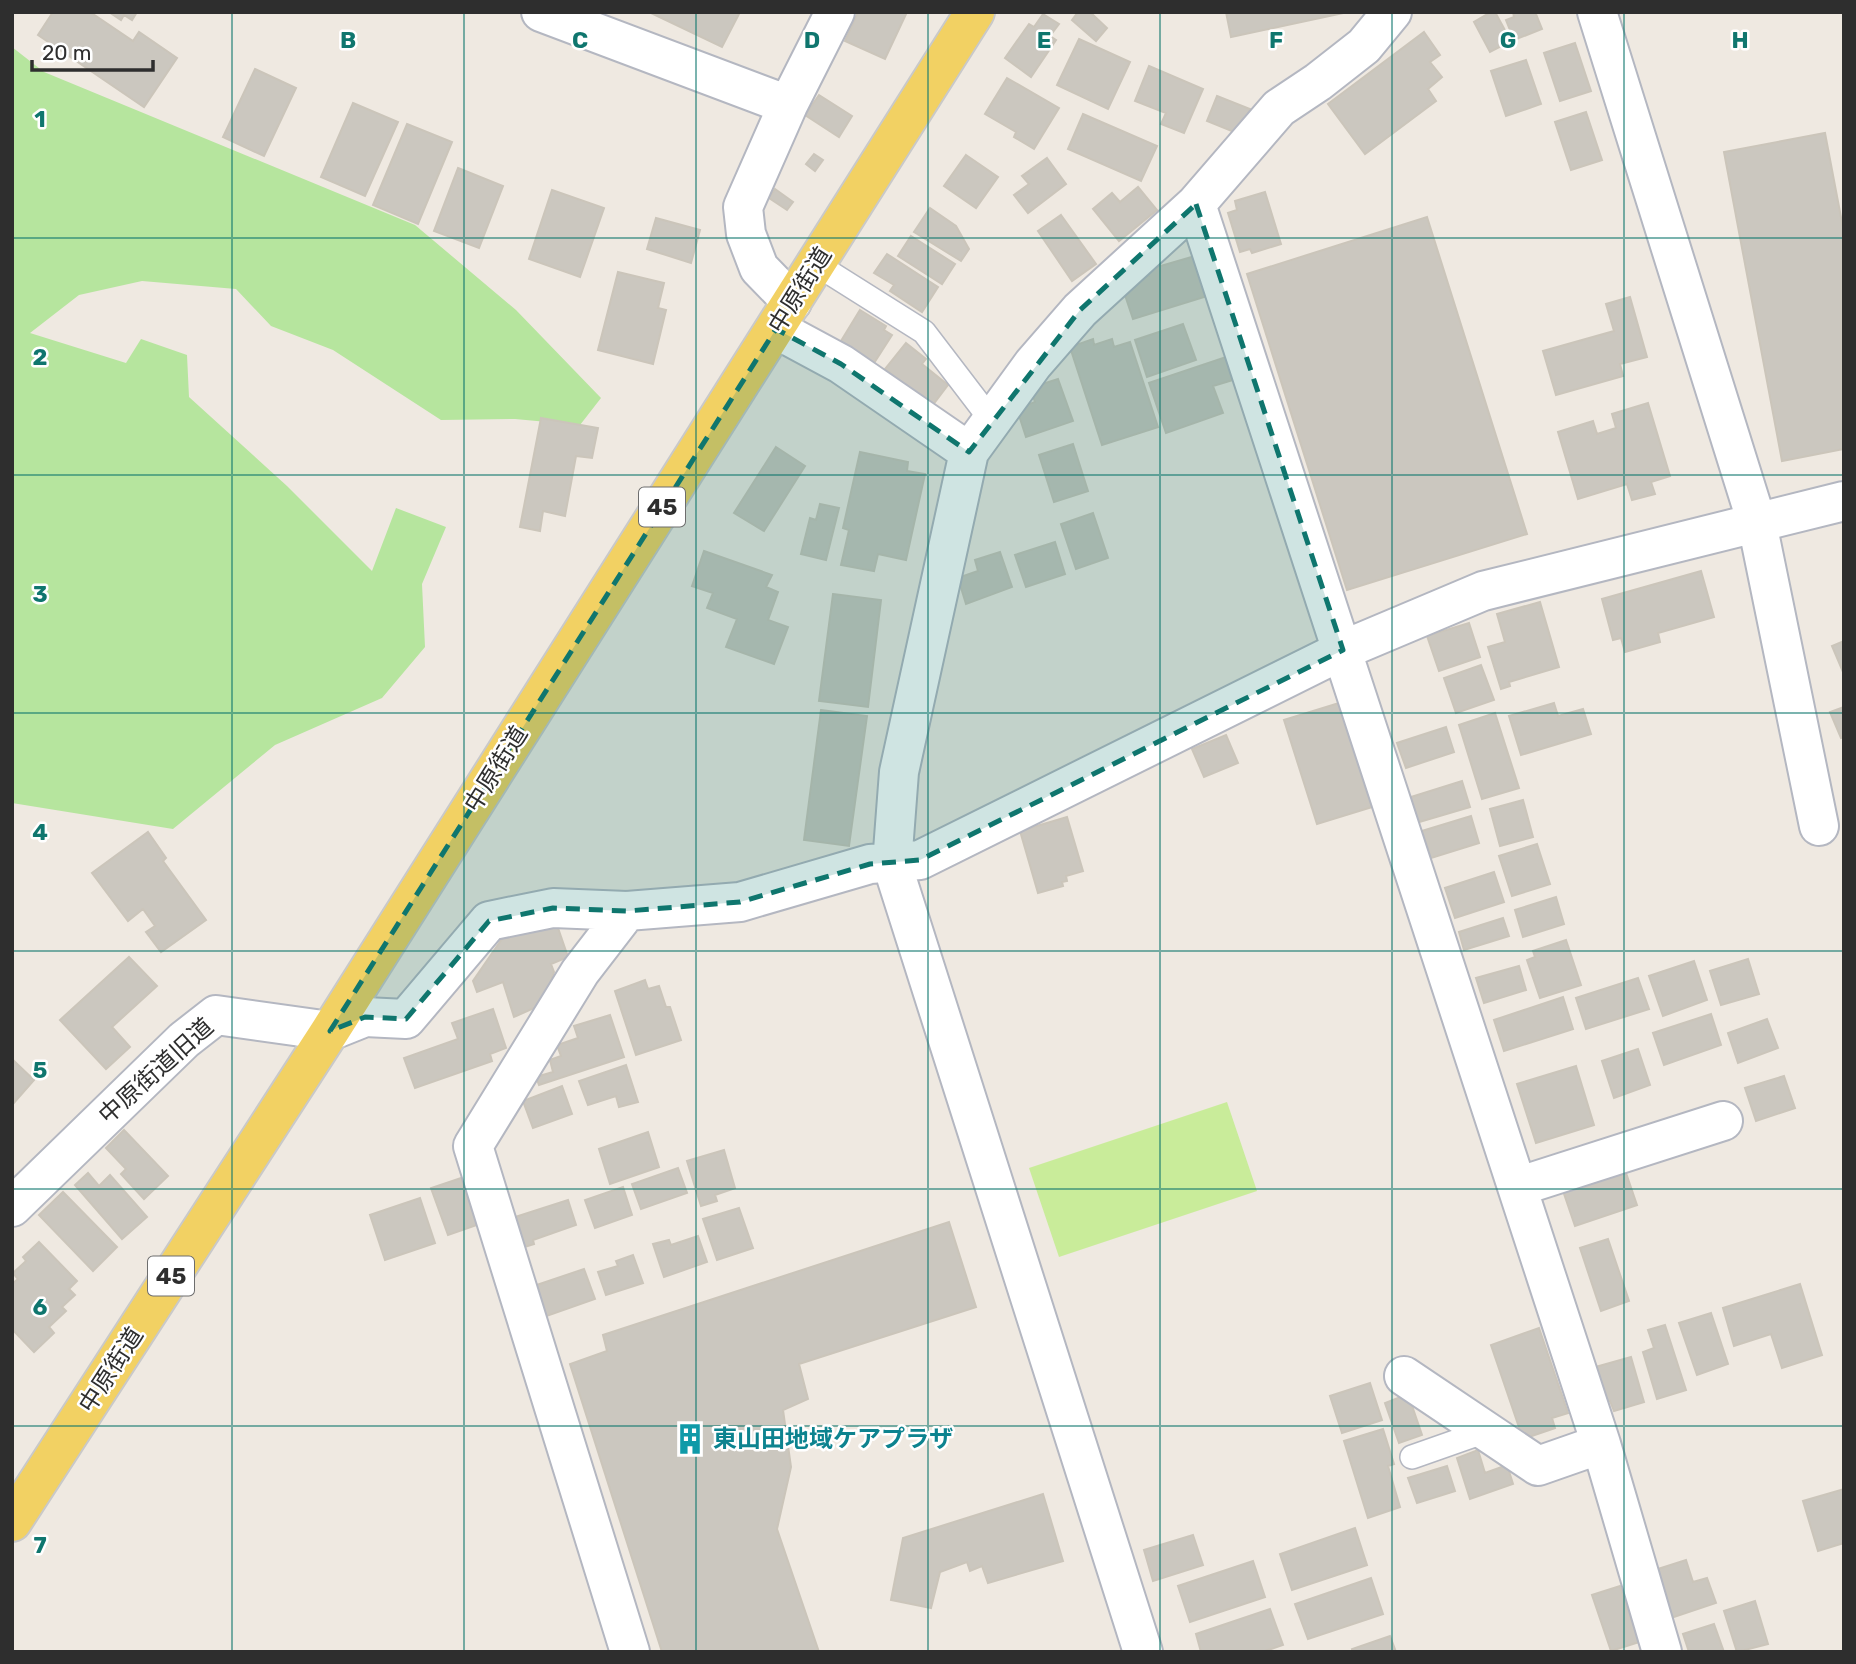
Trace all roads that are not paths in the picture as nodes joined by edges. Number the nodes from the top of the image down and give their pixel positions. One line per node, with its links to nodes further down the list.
1 (541, 12): 6 (street)
2 (835, 12): 6 (street)
3 (975, 12): 8 (main road, 中原街道 / 45)
4 (1392, 12): 7 (street)
5 (1597, 12): 13 (street)
6 (788, 105): 9 (street)
7 (1196, 204): 10 (street); 14 (street)
8 (816, 264): 9 (main road, 中原街道 / 45); 10 (lane)
9 (784, 316): 11 (street); 18 (main road, 中原街道 / 45)
10 (992, 421): 11 (street)
11 (969, 452): 16 (street)
12 (1844, 501): 13 (street)
13 (1758, 523): 14 (street); 15 (street)
14 (1342, 650): 16 (street); 20 (street)
15 (1819, 826)
16 (892, 864): 17 (street); 28 (street)
17 (628, 911): 18 (street); 27 (street)
18 (330, 1031): 21 (street, 中原街道旧道); 26 (main road, 中原街道 / 45)
19 (1723, 1121): 20 (street)
20 (1517, 1187): 24 (street)
21 (12, 1207)
22 (1404, 1376): 23 (street)
23 (1486, 1431): 24 (street); 25 (lane)
24 (1601, 1444): 29 (street)
25 (1412, 1457)
26 (12, 1522)
27 (630, 1652)
28 (1143, 1652)
29 (1662, 1652)

